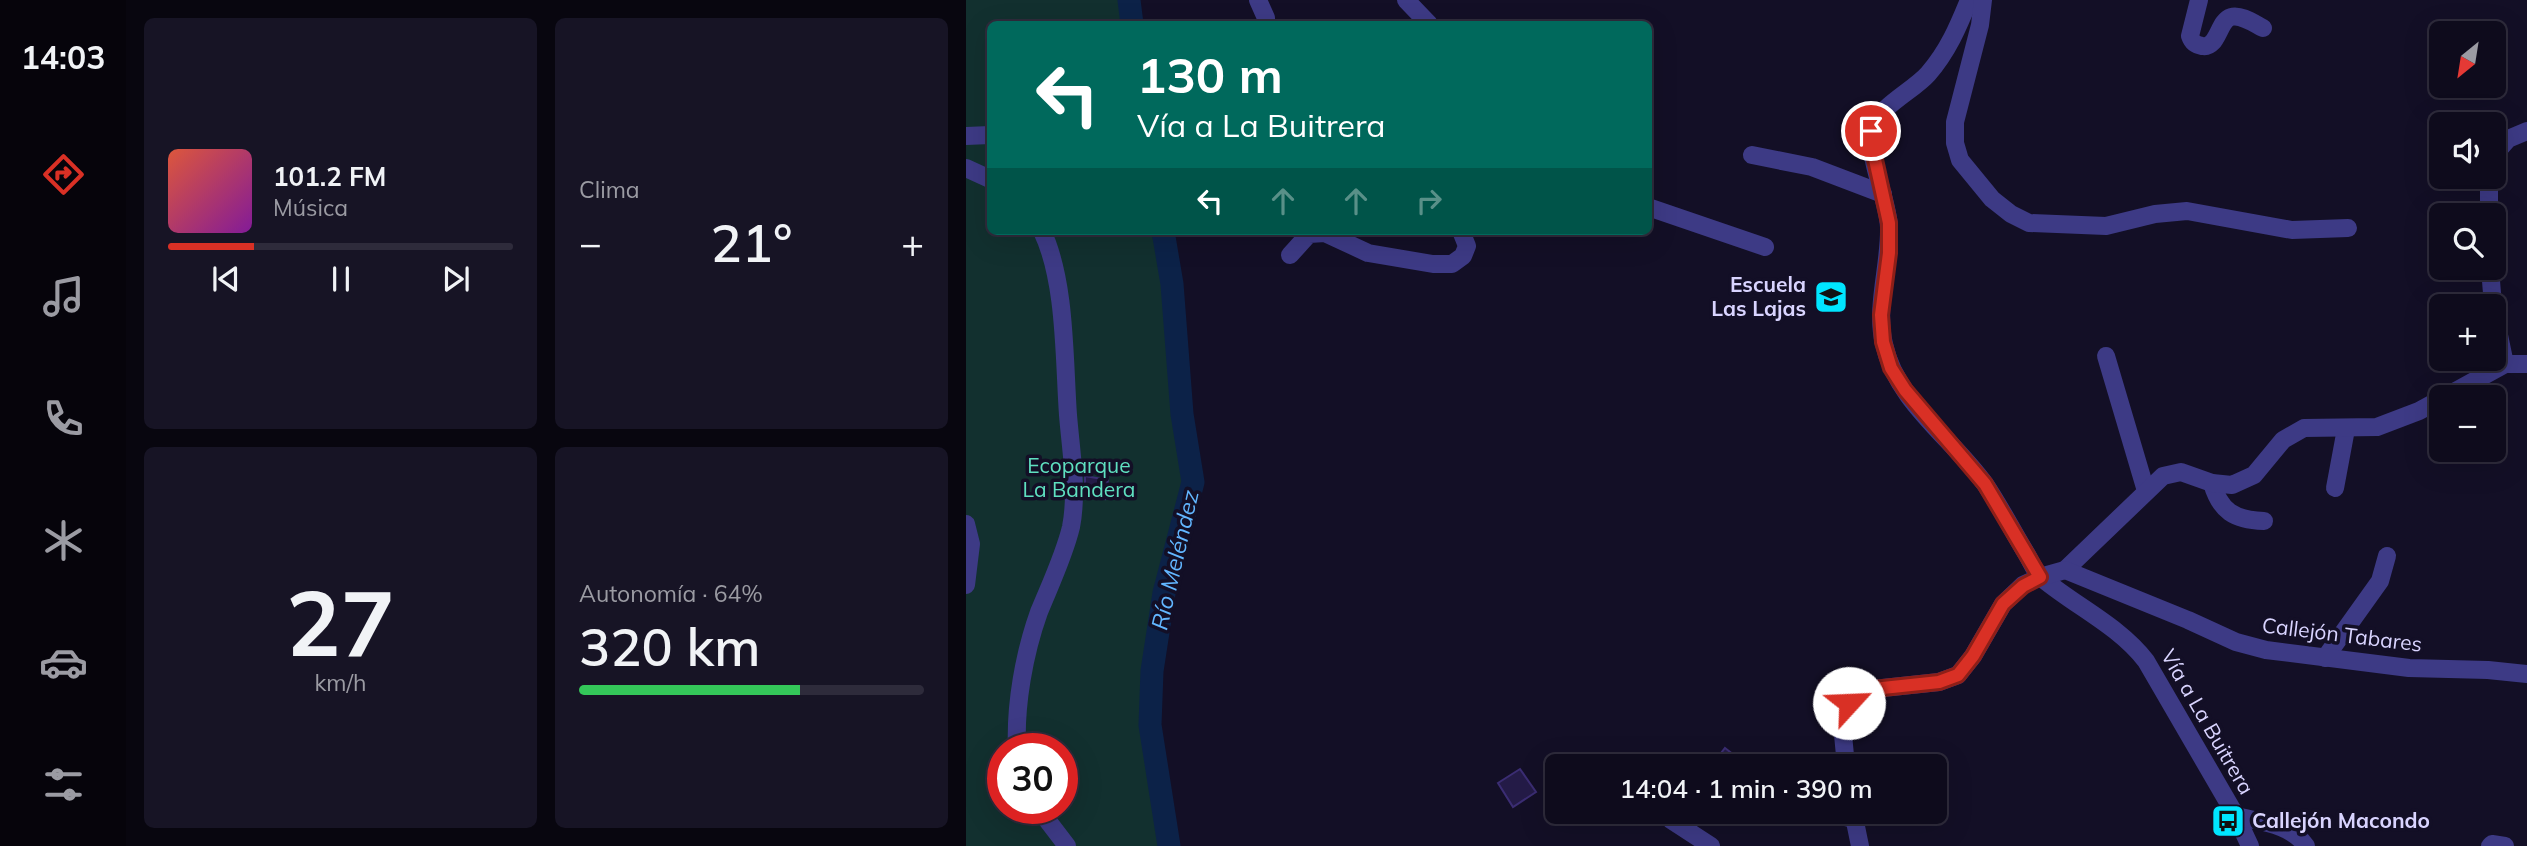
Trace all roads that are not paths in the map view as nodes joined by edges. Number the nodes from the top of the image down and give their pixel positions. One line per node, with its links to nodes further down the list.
1 (1258, 0): 6 (street)
2 (1406, 0): 7 (street)
3 (1969, 0): 16 (street, Vía a La Buitrera)
4 (1983, 0): 18 (street)
5 (2199, 0): 8 (street)
6 (1266, 21)
7 (1426, 21)
8 (2263, 28)
9 (2527, 131): 12 (street)
10 (987, 135): 11 (street)
11 (966, 136)
12 (2506, 141)
13 (1752, 155): 16 (street)
14 (966, 168): 15 (street)
15 (987, 178)
16 (1883, 194): 39 (street, Vía a La Buitrera)
17 (1652, 207): 23 (street)
18 (2348, 229)
19 (1044, 235): 43 (street)
20 (1308, 235): 24 (street)
21 (1329, 235): 22 (street)
22 (1462, 235)
23 (1765, 247)
24 (1290, 255)
25 (2106, 356): 34 (street)
26 (2506, 364): 27 (street)
27 (2527, 364)
28 (2492, 371): 29 (street)
29 (2467, 385)
30 (2429, 406): 31 (street)
31 (2346, 429): 32 (street); 33 (street)
32 (2212, 483): 34 (street); 35 (street)
33 (2335, 488)
34 (2146, 491): 38 (street)
35 (2264, 521)
36 (966, 524): 40 (street)
37 (2387, 556): 41 (street)
38 (2065, 570): 39 (street); 41 (street, Callejón Tabares)
39 (2040, 577): 44 (street); 45 (street, Vía a La Buitrera)
40 (966, 585)
41 (2325, 658): 42 (street, Callejón Tabares)
42 (2527, 674)
43 (1016, 733)
44 (1845, 754)
45 (2236, 816): 52 (street, Vía a La Buitrera); 53 (street)
46 (1050, 824): 49 (street)
47 (1677, 824): 50 (street)
48 (1856, 824): 51 (street)
49 (1067, 846)
50 (1711, 846)
51 (1860, 846)
52 (2250, 846)
53 (2306, 846)
54 (2490, 846): 55 (street)
55 (2505, 846)

